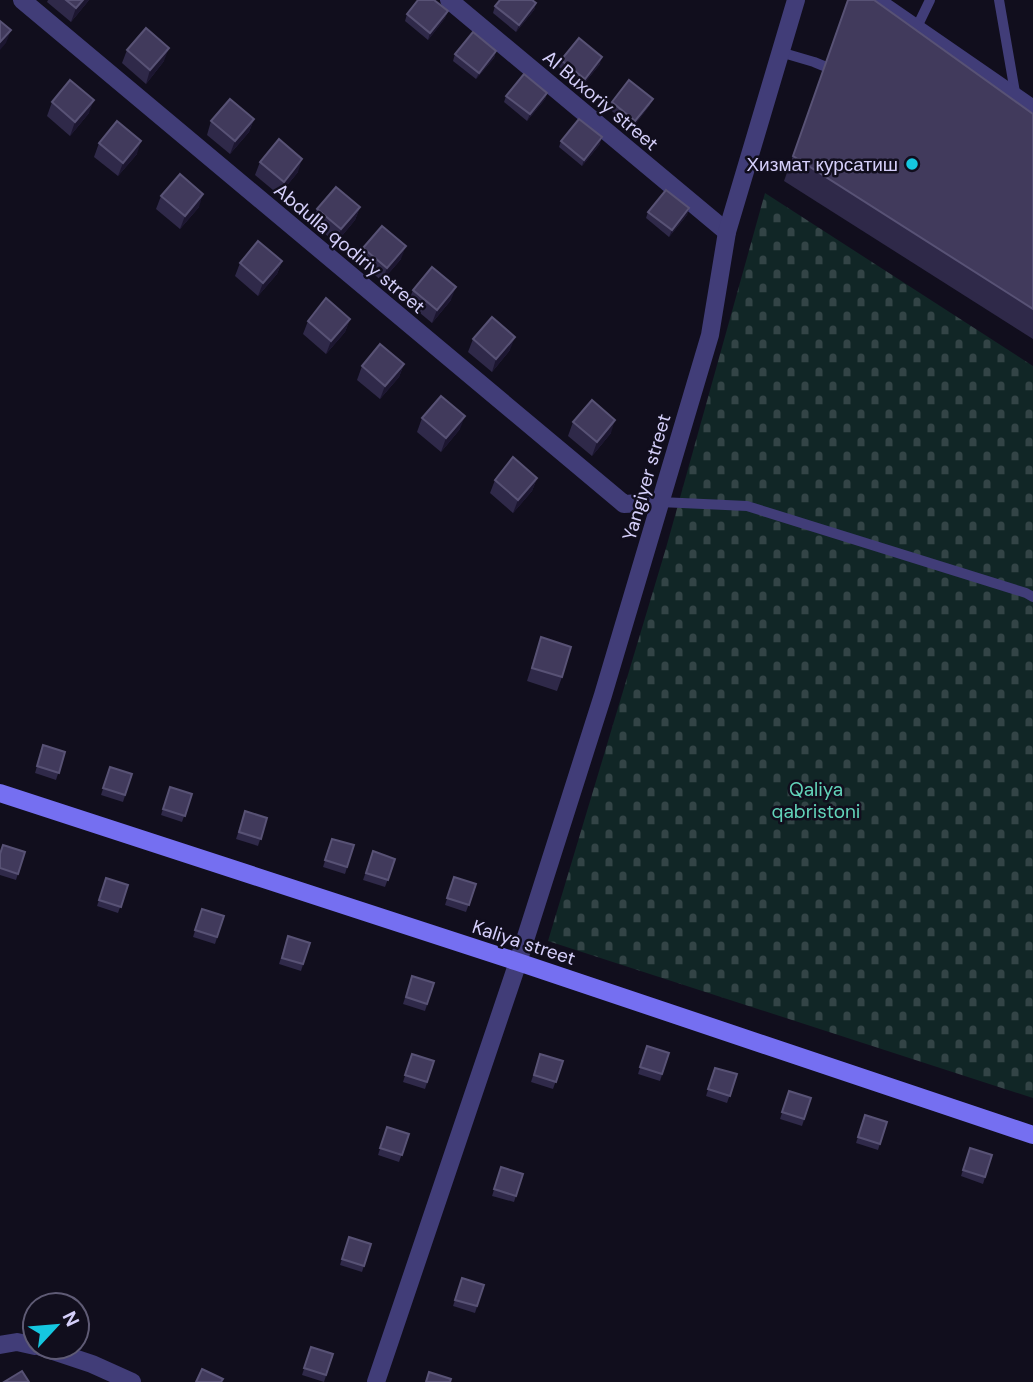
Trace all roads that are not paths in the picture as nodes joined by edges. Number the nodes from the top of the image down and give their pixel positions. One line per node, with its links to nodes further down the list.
1 (22, 0): 13 (street, Abdulla qodiriy street)
2 (449, 0): 12 (street, Al Buxoriy street)
3 (796, 0): 8 (street, Yangiyer street)
4 (875, 0): 7 (street)
5 (930, 0): 7 (lane)
6 (999, 0): 10 (lane)
7 (916, 29): 10 (street)
8 (780, 52): 9 (lane); 12 (street, Yangiyer street)
9 (842, 74)
10 (1016, 98): 11 (street)
11 (1033, 110)
12 (727, 232): 13 (street, Yangiyer street)
13 (660, 502): 15 (lane); 17 (street, Yangiyer street)
14 (1033, 582): 15 (lane)
15 (1030, 595)
16 (0, 793): 17 (main road, Kaliya street)
17 (518, 962): 18 (main road, Kaliya street); 23 (street, Yangiyer street)
18 (1033, 1135)
19 (21, 1343): 20 (street)
20 (0, 1345)
21 (83, 1361): 22 (street)
22 (132, 1382)
23 (376, 1382)

